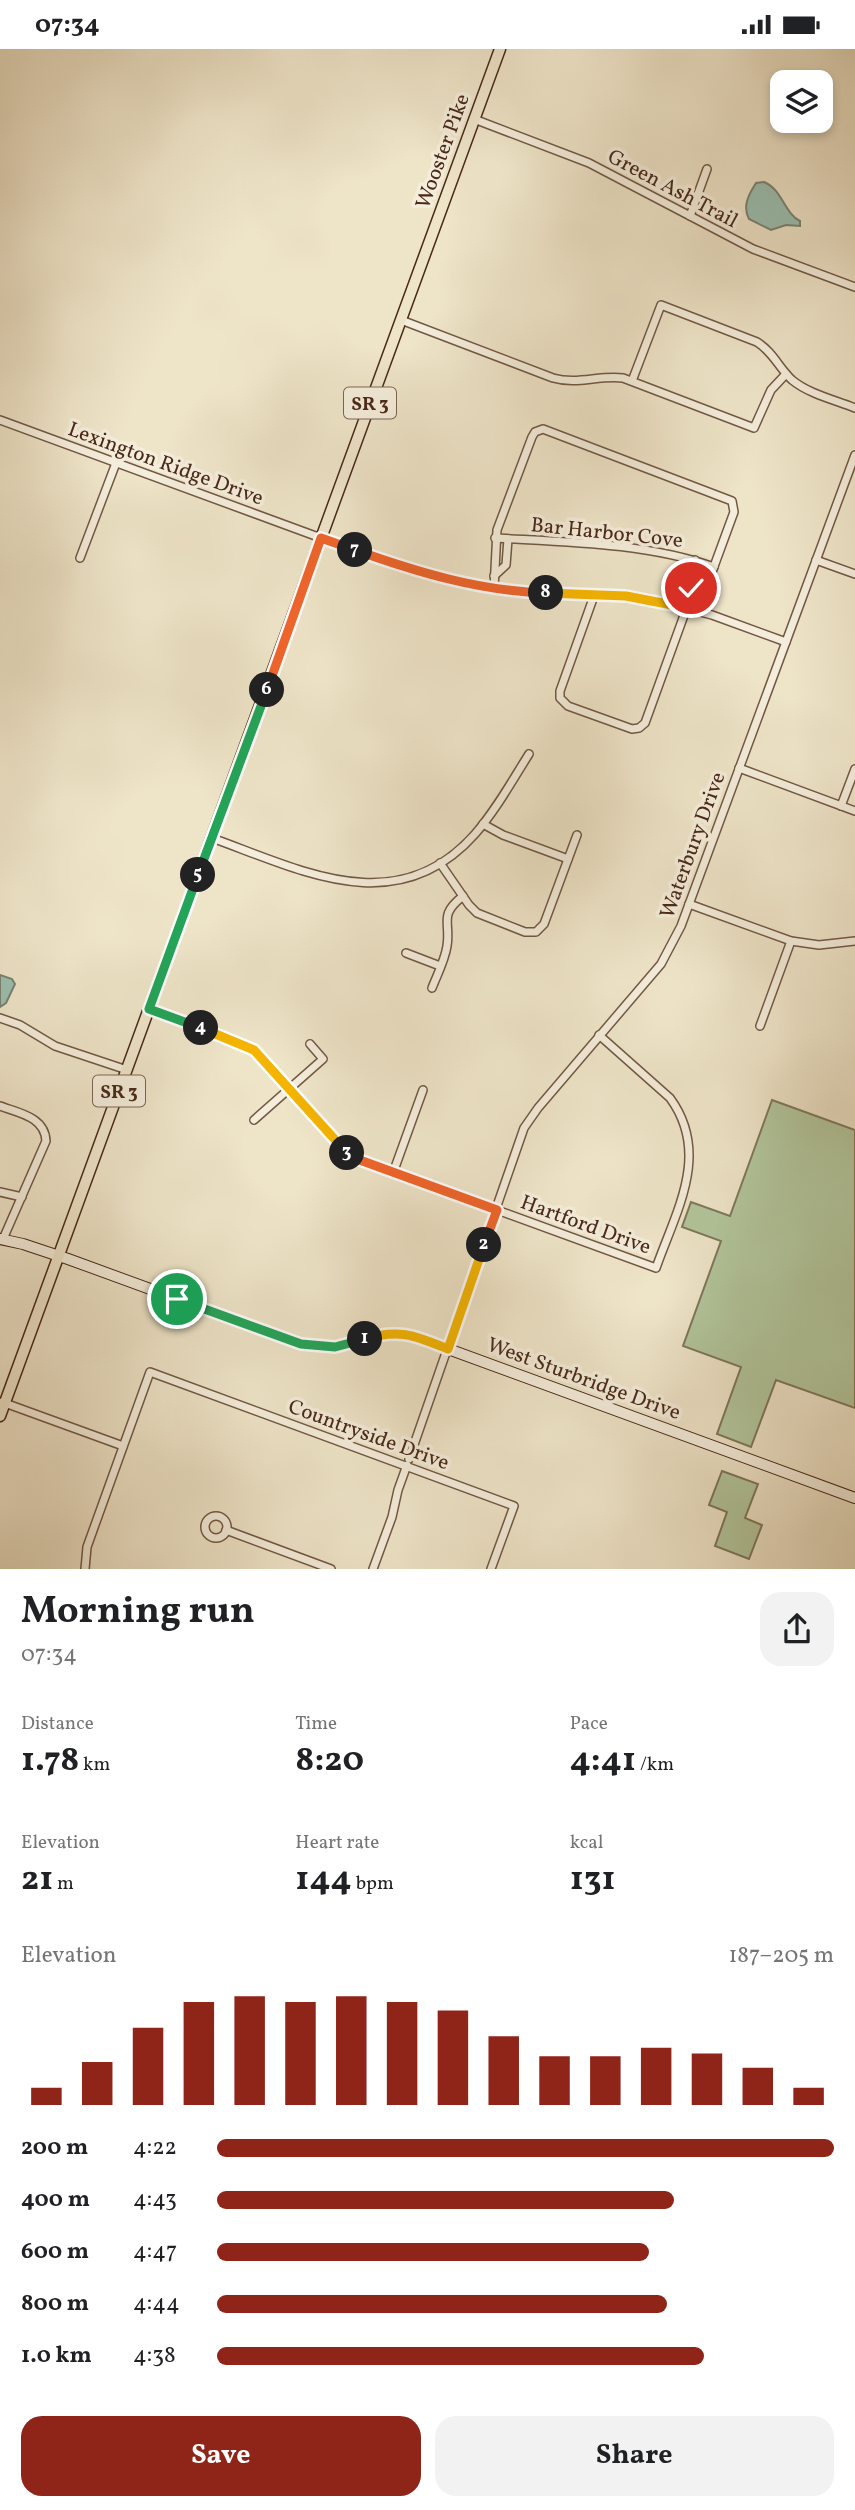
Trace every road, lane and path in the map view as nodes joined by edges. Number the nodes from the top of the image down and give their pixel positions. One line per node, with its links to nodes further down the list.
1 (500, 49): 2 (main road, Wooster Pike / SR 3)
2 (474, 119): 4 (street, Green Ash Trail); 6 (main road, Wooster Pike / SR 3)
3 (707, 169): 4 (street)
4 (690, 216): 5 (street, Green Ash Trail)
5 (855, 287)
6 (401, 320): 8 (street); 13 (main road, SR 3)
7 (786, 374): 8 (street); 8 (street); 9 (street)
8 (632, 381)
9 (855, 408)
10 (0, 420): 12 (street, Lexington Ridge Drive)
11 (855, 455): 18 (street, Waterbury Drive)
12 (116, 463): 13 (street, Lexington Ridge Drive); 16 (street)
13 (321, 538): 22 (street, Lexington Ridge Drive); 35 (main road, SR 3)
14 (495, 538): 15 (street, Bar Harbor Cove); 19 (street); 21 (street)
15 (508, 539): 17 (street, Bar Harbor Cove); 21 (street)
16 (80, 558)
17 (695, 560): 19 (street, Bar Harbor Cove); 24 (street)
18 (816, 560): 20 (street); 27 (street, Waterbury Drive)
19 (714, 567): 24 (street)
20 (855, 574)
21 (494, 576): 22 (street)
22 (494, 589): 23 (street, Lexington Ridge Drive)
23 (595, 593): 25 (street, Lexington Ridge Drive); 25 (street)
24 (702, 599): 26 (street)
25 (687, 607): 26 (street, Lexington Ridge Drive)
26 (698, 610): 27 (street, Lexington Ridge Drive)
27 (786, 642): 29 (street, Waterbury Drive)
28 (529, 754): 33 (street)
29 (739, 768): 31 (street); 39 (street, Waterbury Drive)
30 (855, 769): 31 (street)
31 (841, 806): 32 (street)
32 (855, 811)
33 (483, 824): 36 (street); 37 (street)
34 (577, 835): 36 (street)
35 (212, 838): 37 (street); 45 (main road, SR 3)
36 (568, 859): 38 (street)
37 (440, 863): 38 (street)
38 (463, 896): 43 (street)
39 (689, 904): 40 (street); 48 (street, Waterbury Drive)
40 (791, 941): 41 (street); 47 (street)
41 (855, 941)
42 (407, 953): 43 (street)
43 (440, 966): 44 (street)
44 (432, 988)
45 (149, 1009): 50 (main road, SR 3); 51 (street, Hartford Drive)
46 (0, 1017): 50 (street)
47 (760, 1026)
48 (599, 1035): 58 (street, Waterbury Drive); 58 (street, Hartford Drive)
49 (310, 1044): 51 (street)
50 (127, 1070): 60 (main road, SR 3)
51 (289, 1089): 54 (street); 55 (street, Hartford Drive)
52 (424, 1090): 55 (street)
53 (0, 1106): 57 (street)
54 (254, 1120)
55 (393, 1173): 58 (street, Hartford Drive)
56 (0, 1192): 57 (street)
57 (22, 1197): 59 (street)
58 (497, 1210): 61 (street, Waterbury Drive)
59 (1, 1239): 60 (street, West Sturbridge Drive)
60 (58, 1256): 61 (street, West Sturbridge Drive); 62 (main road, SR 3)
61 (448, 1349): 65 (street, Waterbury Drive); 66 (street, West Sturbridge Drive)
62 (3, 1402): 63 (main road, SR 3); 64 (street)
63 (0, 1416)
64 (123, 1446): 65 (street, Countryside Drive); 68 (street)
65 (407, 1464): 70 (street, Waterbury Drive); 71 (street, Countryside Drive)
66 (855, 1498)
67 (226, 1530): 69 (street)
68 (85, 1569)
69 (331, 1569)
70 (373, 1569)
71 (491, 1569)

